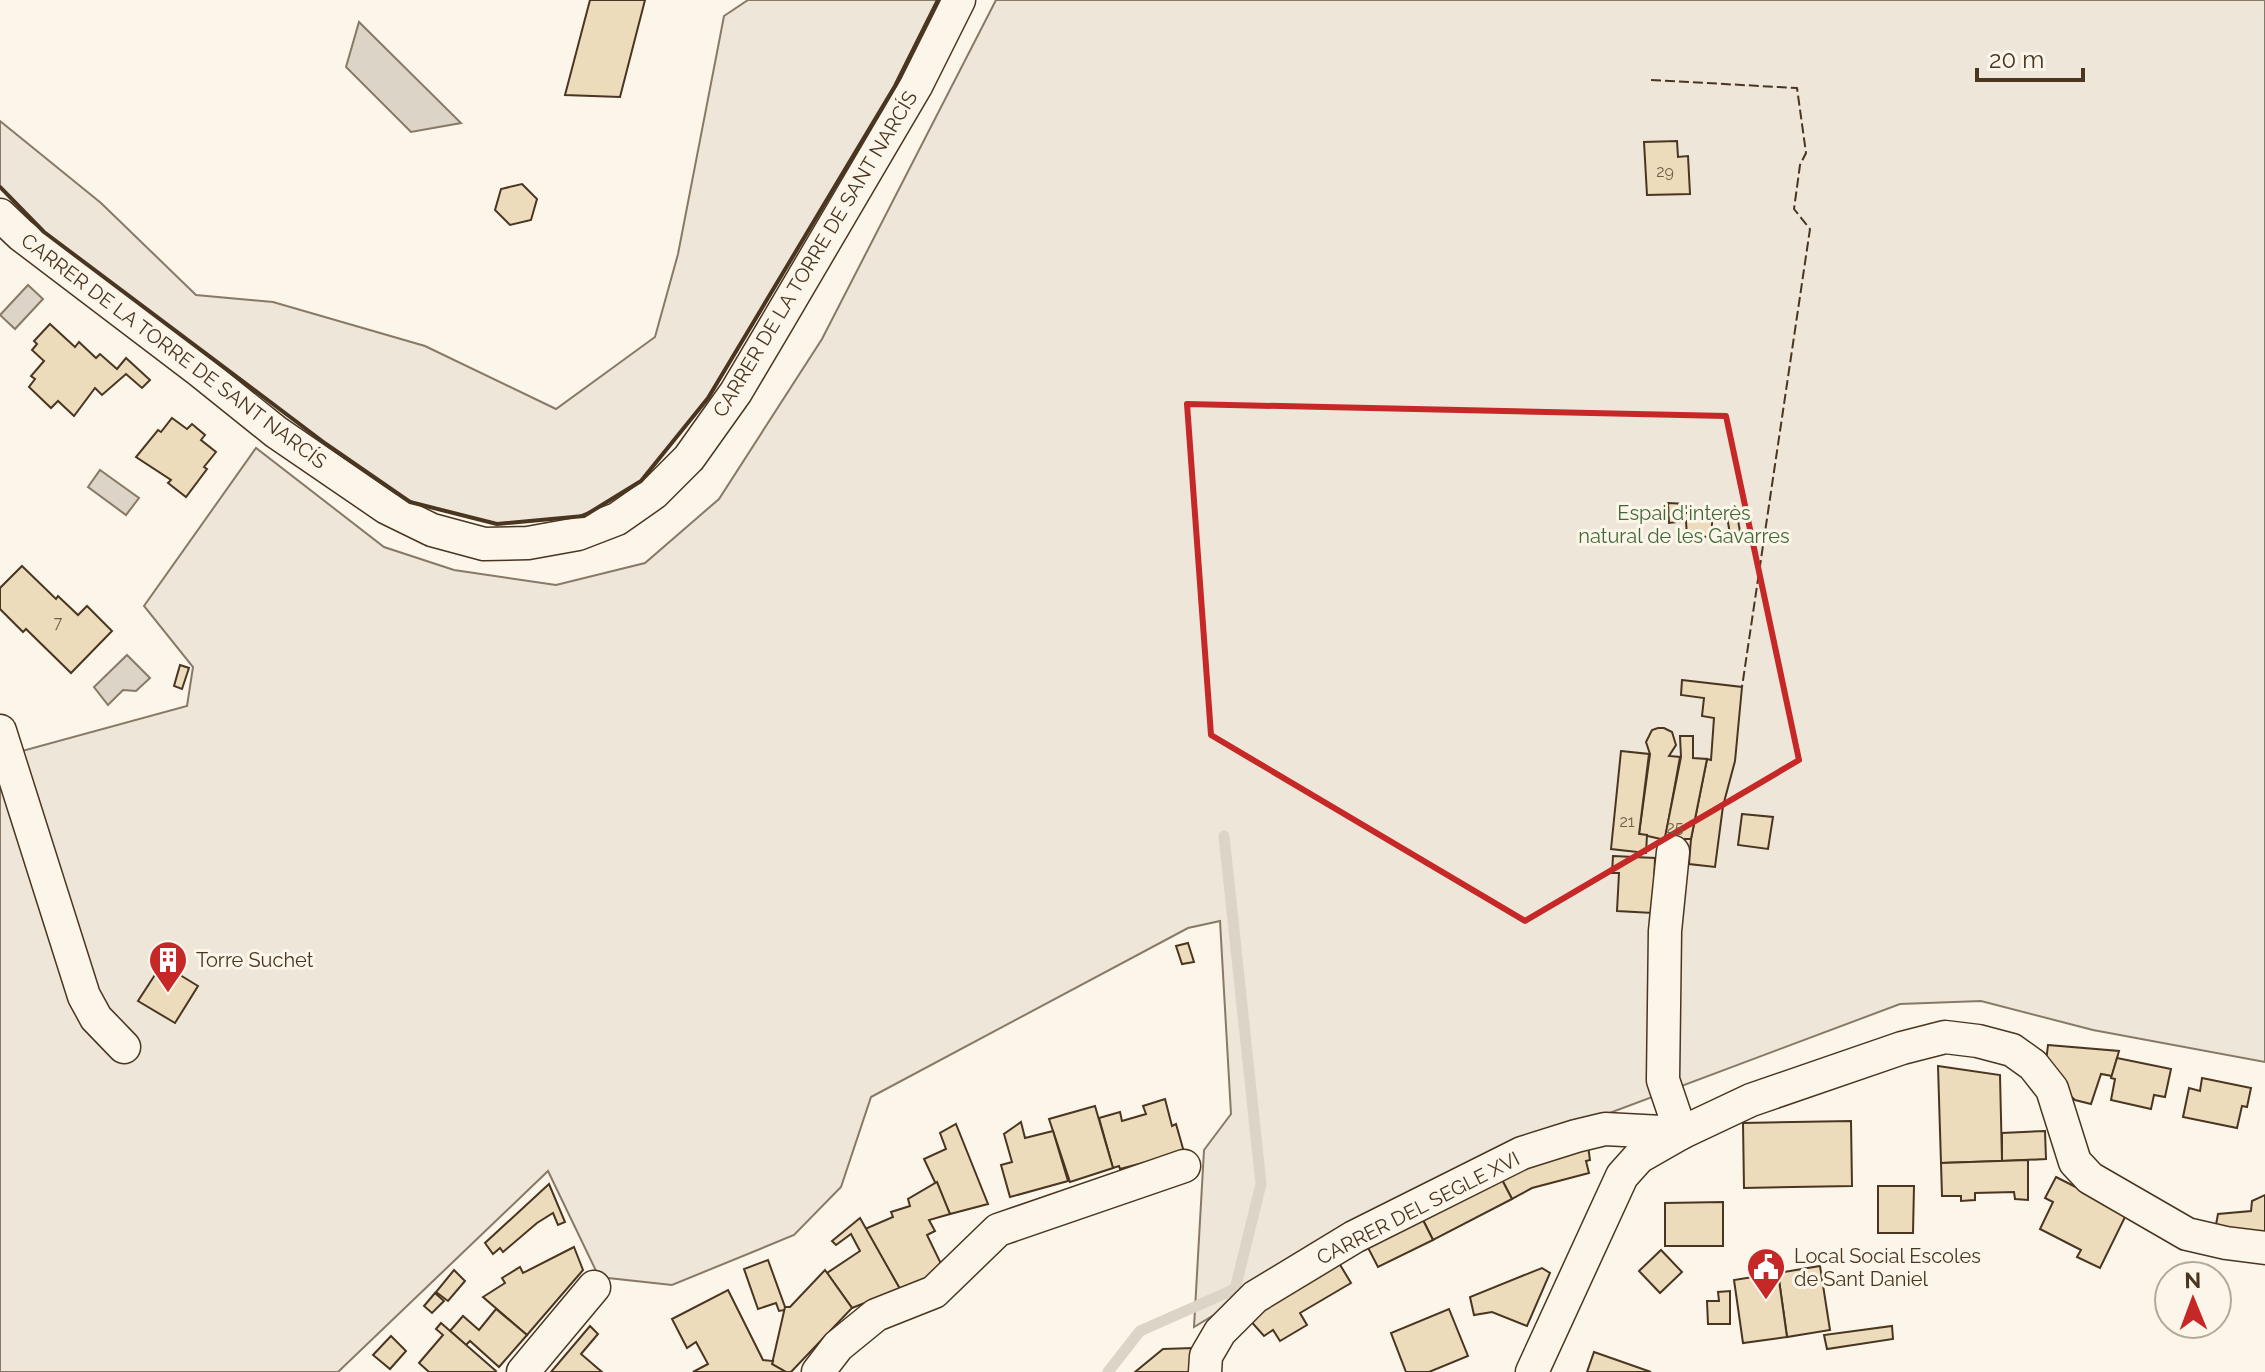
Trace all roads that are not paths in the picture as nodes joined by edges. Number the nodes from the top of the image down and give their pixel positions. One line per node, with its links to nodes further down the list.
1 (959, 0): 2 (street, CARRER DE LA TORRE DE SANT NARCÍS)
2 (0, 215)
3 (0, 731): 5 (street)
4 (1673, 852): 6 (street)
5 (124, 1047)
6 (1681, 1133): 8 (street); 12 (street, CARRER DEL SEGLE XVI); 13 (street)
7 (1184, 1166): 11 (street)
8 (2265, 1248)
9 (594, 1287): 10 (street)
10 (523, 1372)
11 (818, 1372)
12 (1205, 1372)
13 (1532, 1372)

